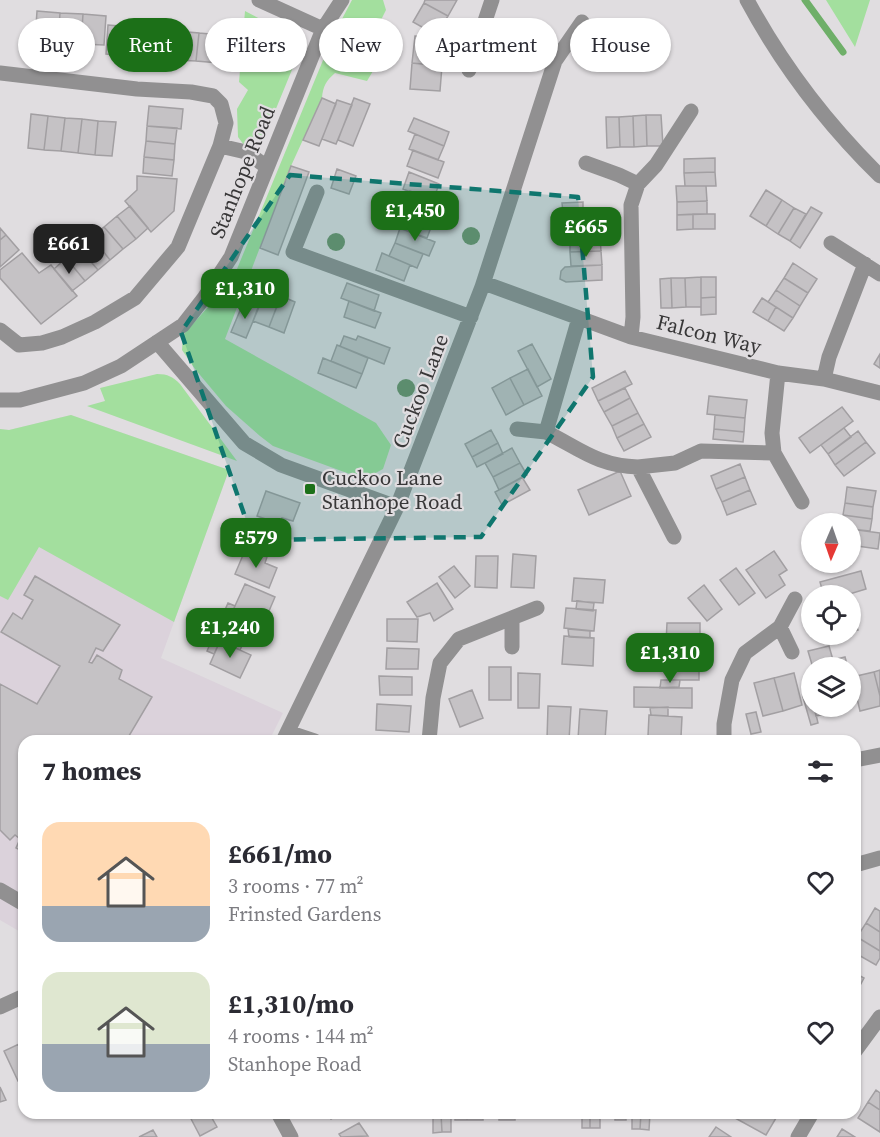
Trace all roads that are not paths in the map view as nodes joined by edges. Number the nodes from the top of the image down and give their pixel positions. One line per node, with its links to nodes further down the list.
1 (259, 0): 7 (street)
2 (342, 0): 5 (street, Stanhope Road)
3 (492, 0): 6 (street)
4 (747, 0): 17 (street)
5 (330, 18)
6 (486, 18)
7 (319, 27)
8 (319, 39): 16 (street, Stanhope Road)
9 (570, 39): 10 (street, Cuckoo Lane)
10 (558, 57)
11 (551, 72): 23 (street, Cuckoo Lane)
12 (0, 74): 14 (street)
13 (691, 111): 18 (street)
14 (220, 146): 16 (street); 26 (street)
15 (586, 164): 18 (street)
16 (267, 167): 28 (street, Stanhope Road)
17 (880, 176)
18 (638, 184): 27 (street, Falcon Way)
19 (317, 192): 24 (street)
20 (831, 243): 21 (street)
21 (865, 264): 22 (street); 30 (street)
22 (880, 274)
23 (483, 283): 24 (street, Cuckoo Lane); 25 (street, Falcon Way)
24 (471, 317): 38 (street, Cuckoo Lane)
25 (579, 318): 27 (street, Falcon Way); 34 (street)
26 (0, 330)
27 (631, 337): 29 (street, Falcon Way)
28 (157, 342): 32 (street, Stanhope Road); 38 (street)
29 (778, 373): 30 (street, Falcon Way); 35 (street, Falcon Way)
30 (824, 379): 31 (street, Falcon Way)
31 (880, 393)
32 (0, 400)
33 (517, 429): 34 (street)
34 (546, 432): 36 (street)
35 (774, 453): 36 (street); 37 (street, Falcon Way)
36 (638, 467): 39 (street)
37 (802, 502)
38 (397, 507): 46 (street, Cuckoo Lane)
39 (674, 537)
40 (795, 599): 43 (street)
41 (537, 608): 42 (street)
42 (512, 618): 44 (street); 47 (street)
43 (780, 627): 45 (street); 48 (street)
44 (513, 647)
45 (792, 652)
46 (285, 735)
47 (430, 735)
48 (724, 735)
49 (861, 760): 50 (street)
50 (879, 760)
51 (880, 858): 52 (street)
52 (861, 863)
53 (0, 890): 54 (street)
54 (18, 900)
55 (18, 999): 56 (street)
56 (0, 1007)
57 (880, 1017): 58 (street)
58 (861, 1043)
59 (281, 1119): 61 (street)
60 (808, 1119): 62 (street)
61 (288, 1136)
62 (798, 1137)

